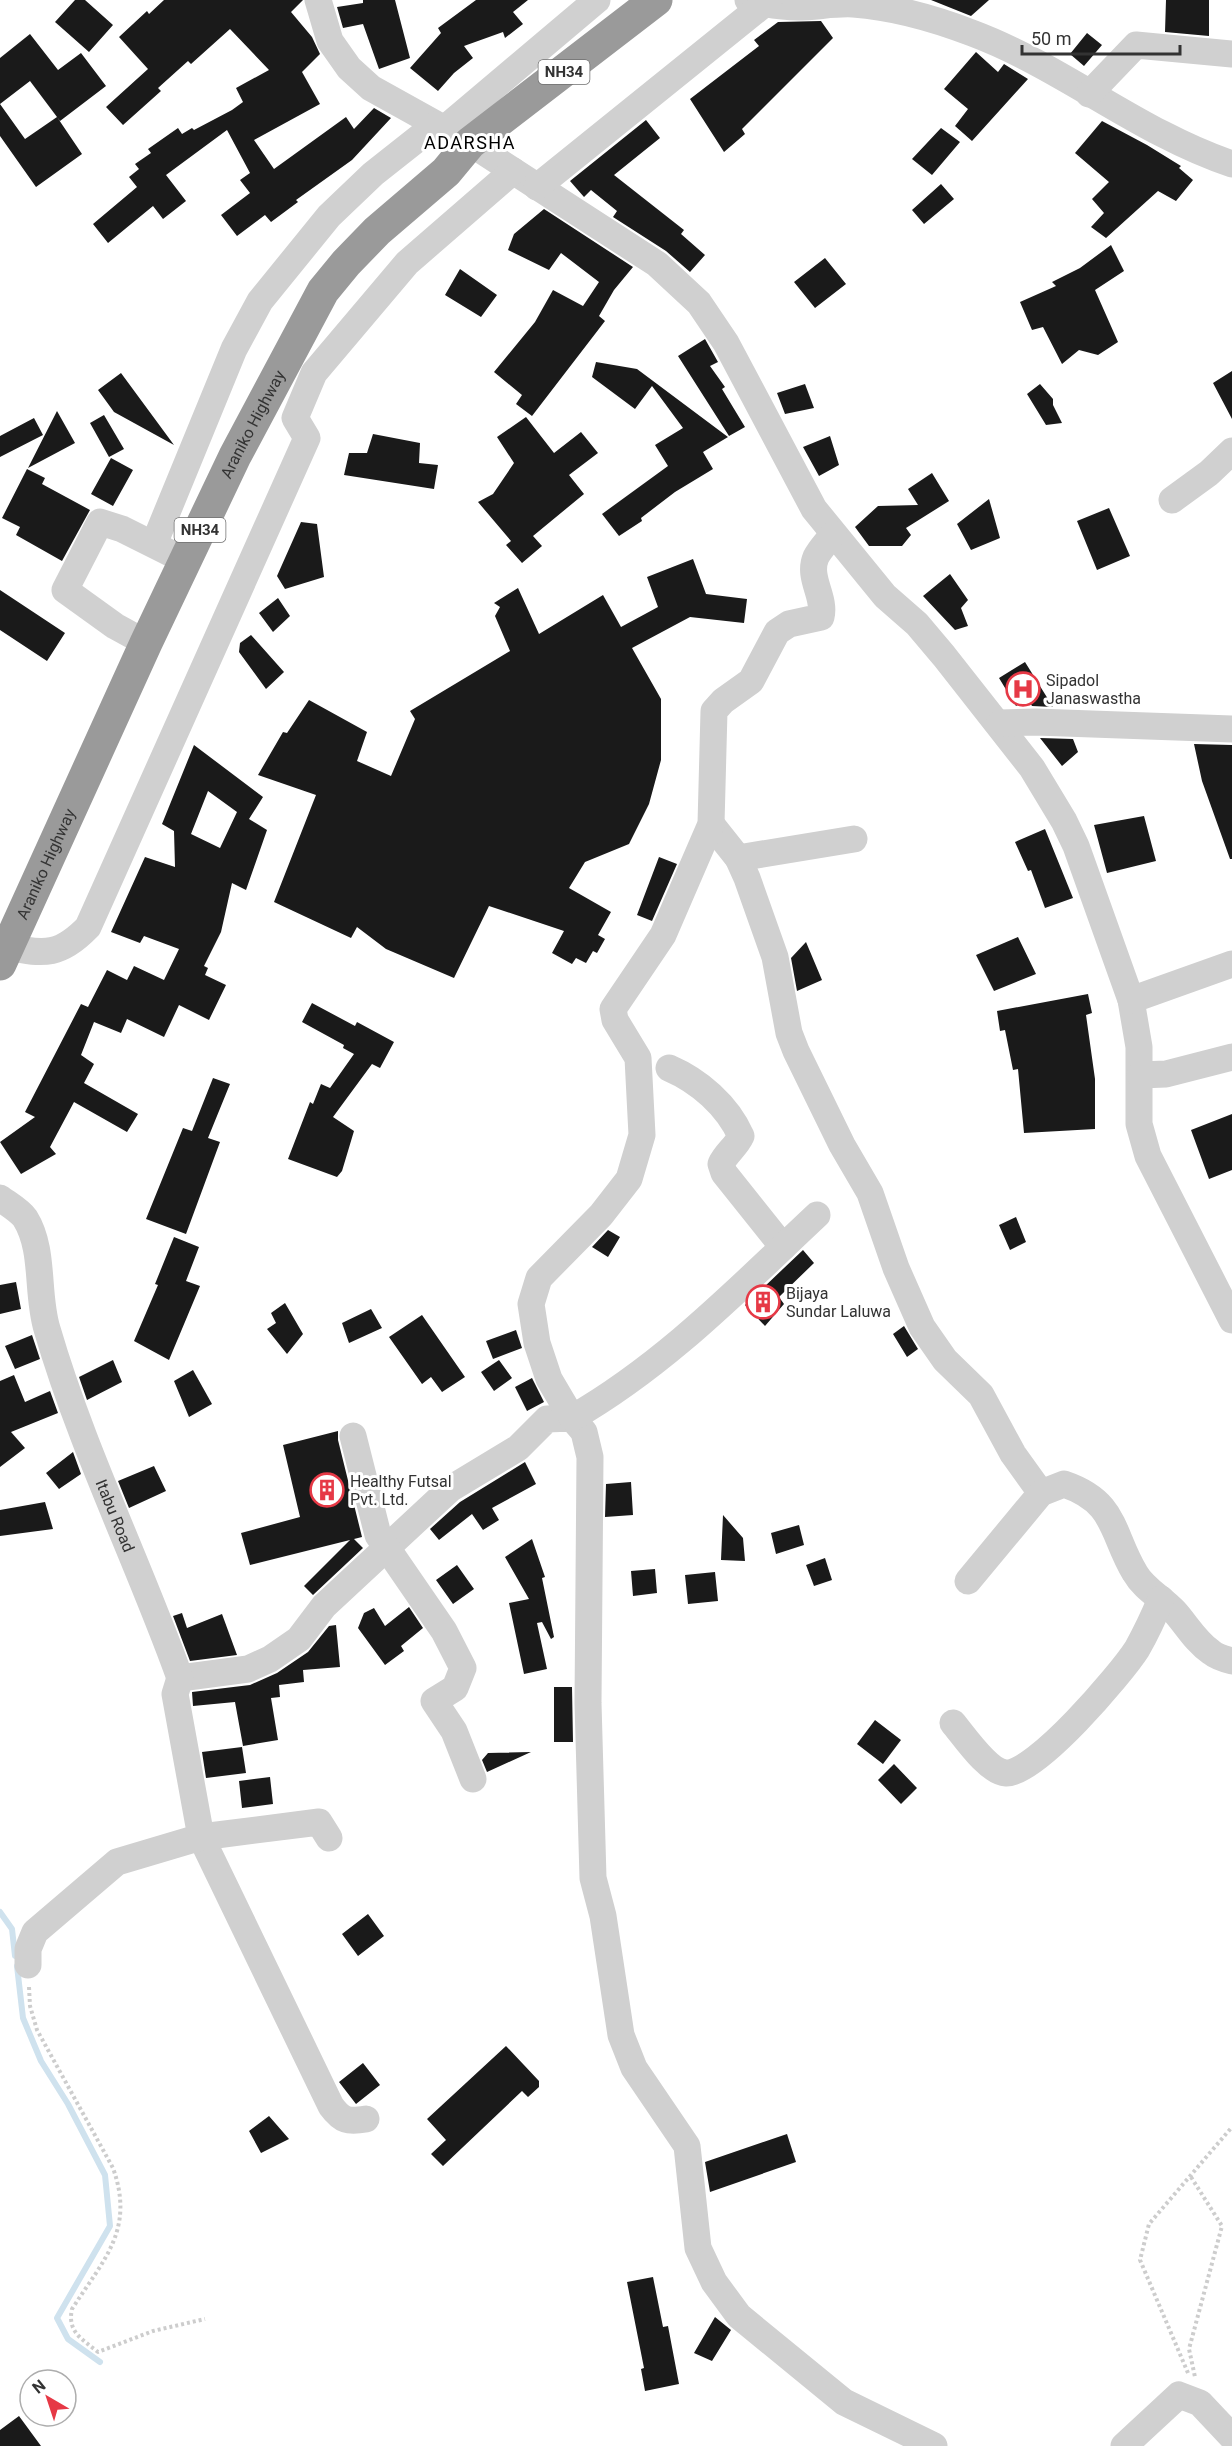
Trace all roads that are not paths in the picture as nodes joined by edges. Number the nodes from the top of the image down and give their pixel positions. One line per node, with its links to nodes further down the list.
1 (318, 0): 7 (street)
2 (597, 0): 7 (street)
3 (656, 0): 7 (highway, Araniko Highway / NH34)
4 (760, 1): 6 (street); 10 (street)
5 (1232, 54): 6 (street)
6 (1089, 94): 8 (street)
7 (449, 133): 9 (street); 14 (street); 15 (highway, Araniko Highway / NH34)
8 (1232, 164)
9 (513, 171): 10 (street); 22 (street)
10 (537, 187): 13 (street)
11 (1232, 451): 12 (street)
12 (1172, 500)
13 (833, 534): 17 (street); 19 (street)
14 (154, 544): 15 (street); 16 (street)
15 (186, 560): 16 (highway, Araniko Highway / NH34)
16 (146, 643): 22 (highway, Araniko Highway / NH34)
17 (1000, 723): 18 (street); 24 (street)
18 (1232, 729)
19 (711, 824): 21 (street); 32 (street)
20 (854, 839): 21 (street)
21 (738, 858): 34 (street)
22 (4, 956)
23 (1232, 964): 24 (street)
24 (1131, 1000): 27 (street)
25 (1232, 1057): 27 (street)
26 (669, 1068): 30 (street)
27 (1140, 1075): 31 (street)
28 (0, 1198): 39 (street, Itabu Road)
29 (817, 1215): 30 (street)
30 (783, 1247): 32 (street)
31 (1232, 1320)
32 (572, 1418): 35 (street); 47 (street)
33 (353, 1436): 35 (street)
34 (1041, 1493): 36 (street); 37 (street)
35 (386, 1546): 39 (street); 41 (street)
36 (968, 1581)
37 (1161, 1599): 38 (street); 40 (street)
38 (1232, 1661)
39 (180, 1678): 42 (street)
40 (953, 1723)
41 (473, 1779)
42 (201, 1837): 43 (street); 44 (street); 45 (street)
43 (329, 1838)
44 (28, 1965)
45 (366, 2120)
46 (1232, 2437): 48 (street)
47 (934, 2446)
48 (1124, 2446)

